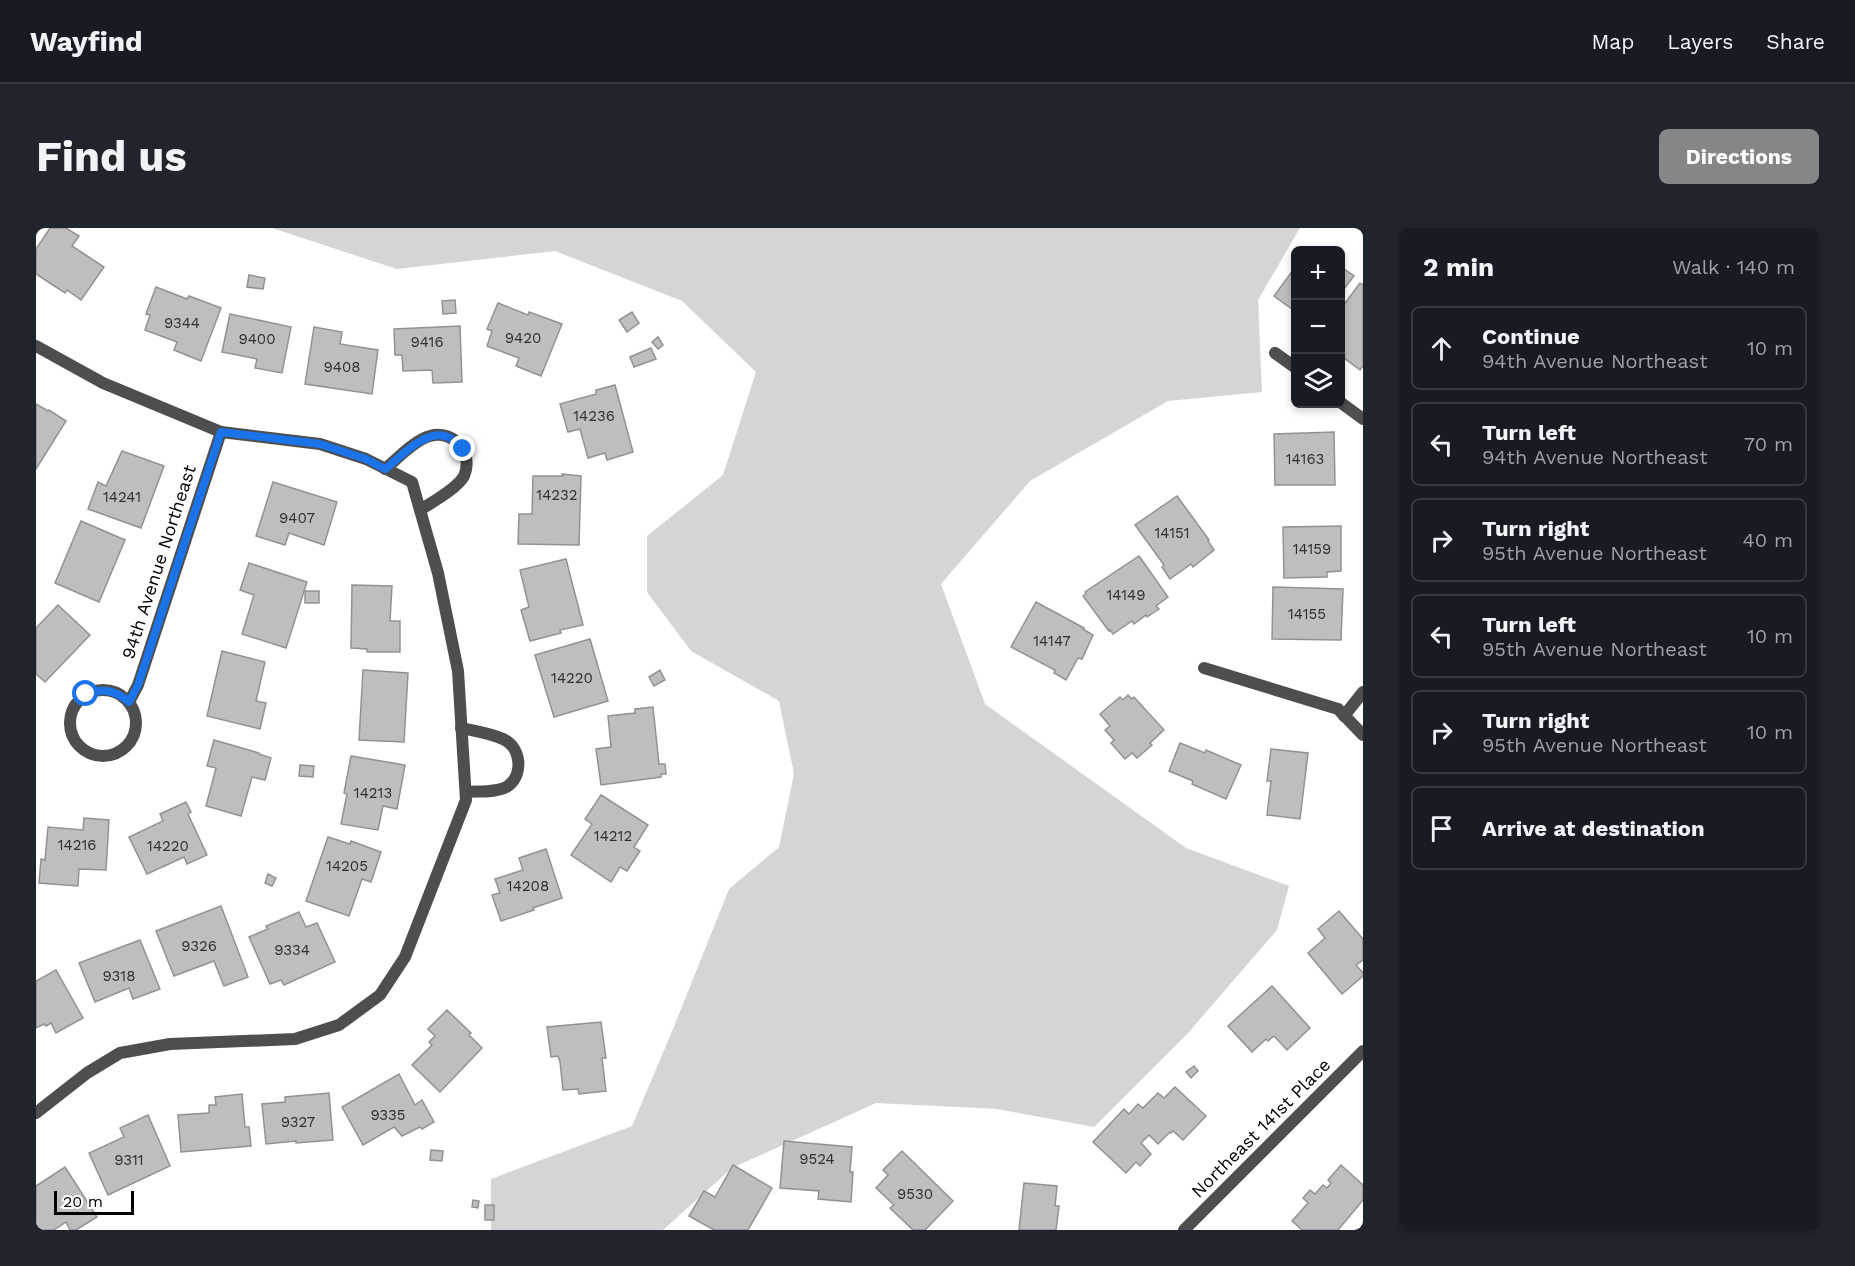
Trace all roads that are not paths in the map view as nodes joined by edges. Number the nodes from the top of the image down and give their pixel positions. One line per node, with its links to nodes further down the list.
1 (36, 346): 6 (street)
2 (1275, 353): 3 (street)
3 (1291, 364)
4 (1345, 405): 5 (street)
5 (1363, 419)
6 (221, 432): 7 (street); 11 (street, 94th Avenue Northeast)
7 (385, 469): 8 (street); 8 (street)
8 (420, 510): 13 (street)
9 (1204, 668): 12 (street)
10 (1363, 692): 12 (street)
11 (129, 702): 11 (street)
12 (1344, 716): 14 (street)
13 (462, 728): 15 (street); 15 (street)
14 (1363, 735)
15 (466, 792): 17 (street)
16 (1363, 1051): 18 (street, Northeast 141st Place)
17 (36, 1113)
18 (1184, 1230)

